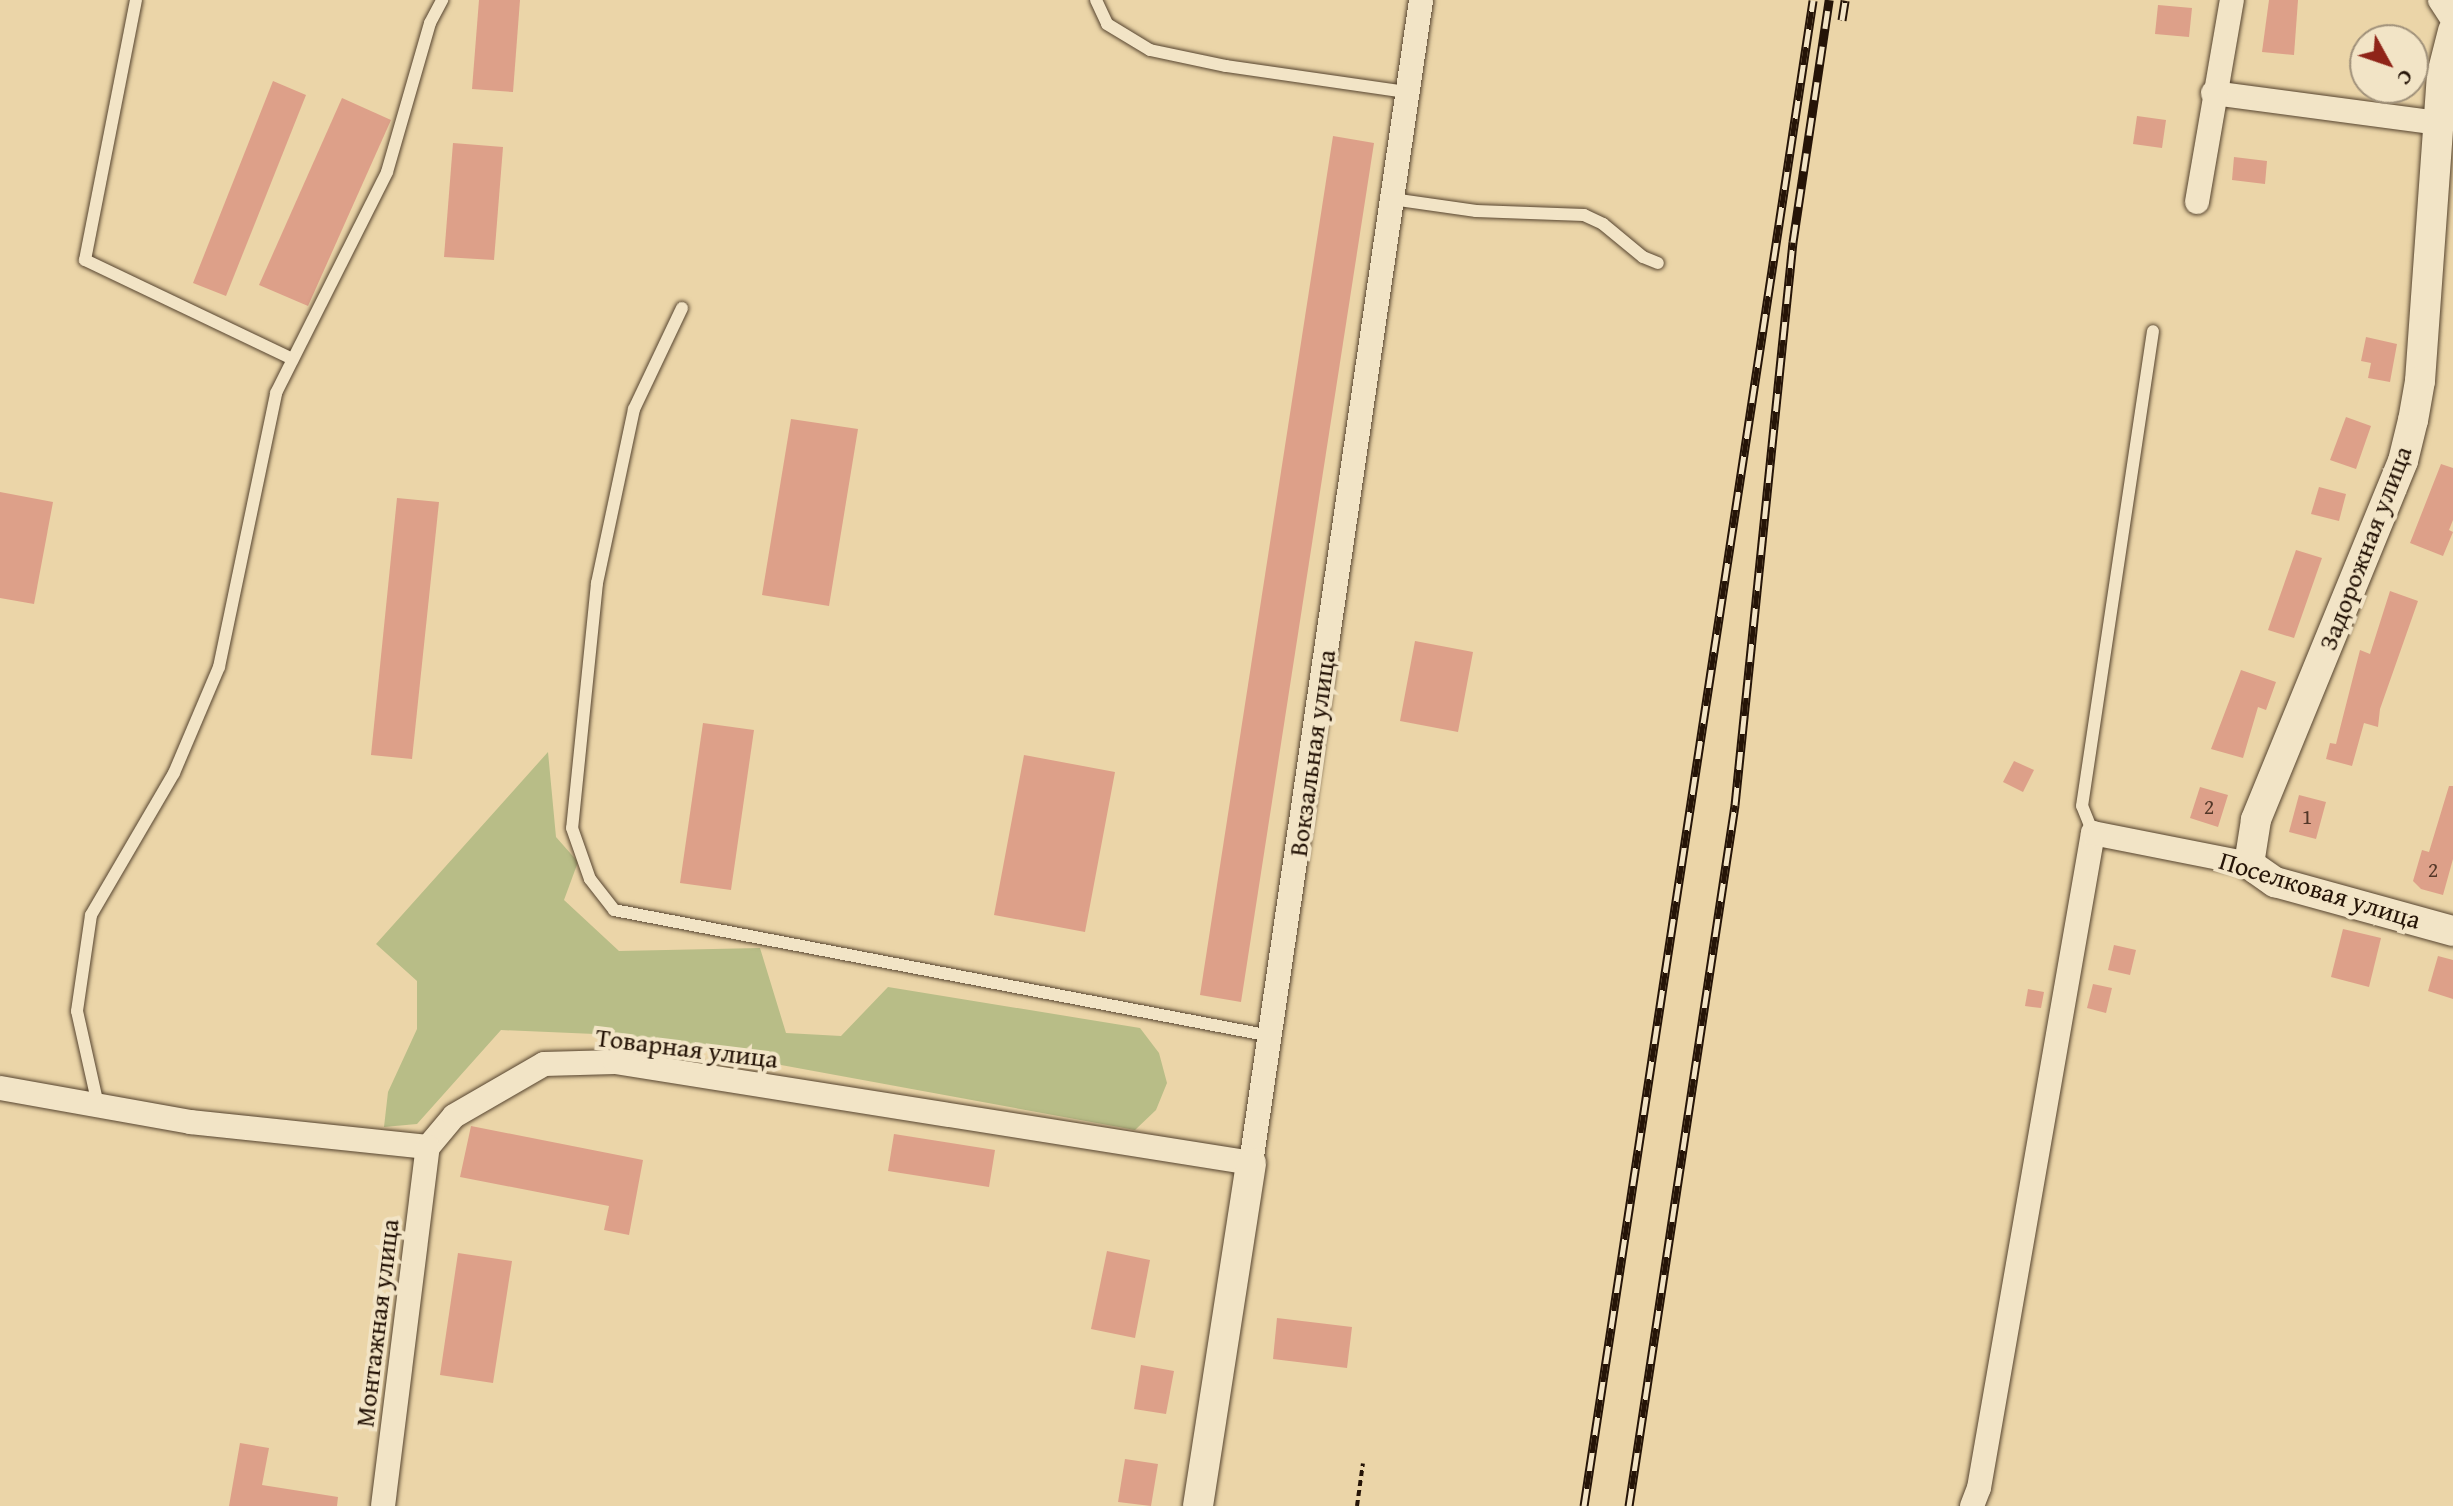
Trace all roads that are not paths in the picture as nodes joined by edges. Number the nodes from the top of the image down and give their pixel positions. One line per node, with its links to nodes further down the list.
1 (136, 0): 17 (lane)
2 (442, 0): 17 (lane)
3 (1096, 0): 9 (lane)
4 (1421, 0): 9 (street, Вокзальная улица)
5 (2232, 0): 10 (street)
6 (2440, 0): 7 (street)
7 (2453, 20)
8 (2453, 31): 11 (street, Задорожная улица)
9 (1407, 92): 12 (street, Вокзальная улица)
10 (2213, 93): 11 (street); 13 (street)
11 (2437, 123): 19 (street, Задорожная улица)
12 (1392, 199): 14 (lane); 21 (street, Вокзальная улица)
13 (2197, 202)
14 (1658, 263)
15 (682, 308): 21 (lane)
16 (2153, 331): 18 (lane)
17 (293, 359): 23 (lane)
18 (2093, 833): 19 (street, Поселковая улица); 28 (street)
19 (2249, 864): 20 (street, Поселковая улица)
20 (2453, 931)
21 (1271, 1036): 25 (street, Вокзальная улица)
22 (0, 1088): 23 (street)
23 (98, 1105): 24 (street)
24 (428, 1147): 25 (street, Товарная улица); 26 (street, Монтажная улица)
25 (1251, 1163): 27 (street, Вокзальная улица)
26 (383, 1506)
27 (1198, 1506)
28 (1972, 1506)

